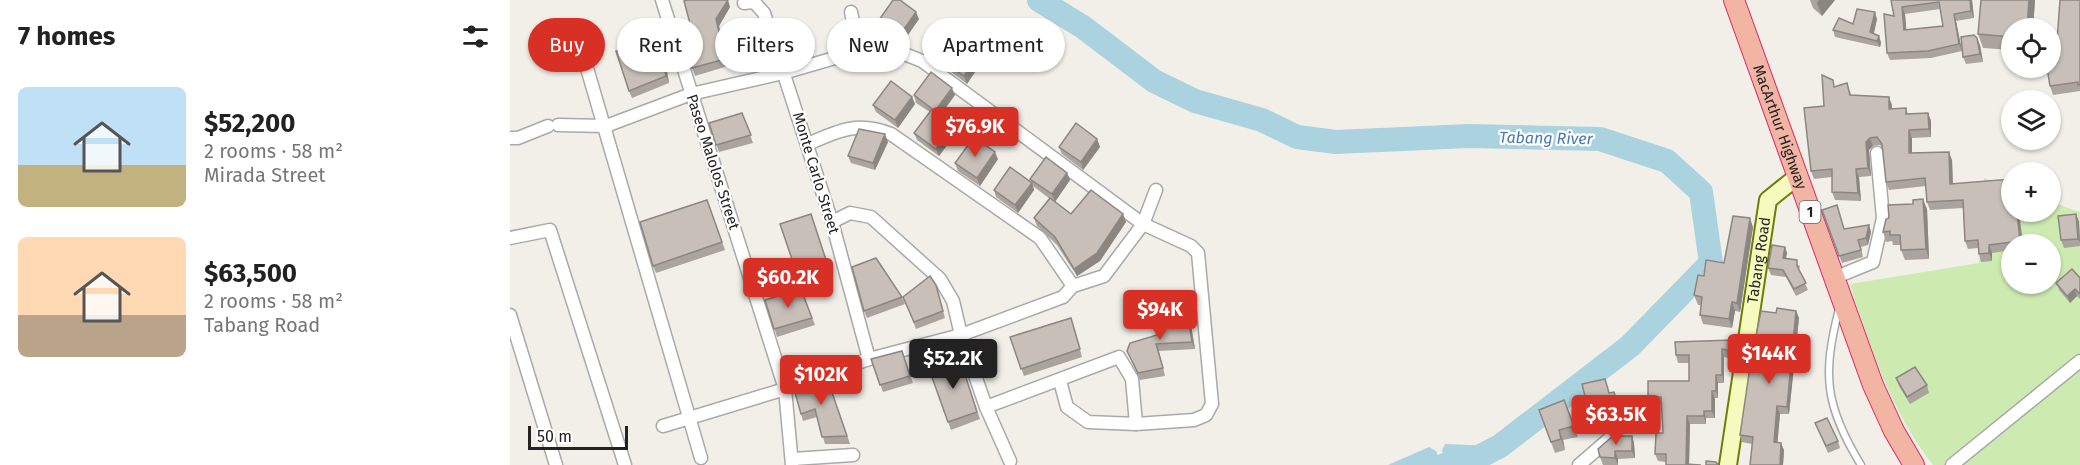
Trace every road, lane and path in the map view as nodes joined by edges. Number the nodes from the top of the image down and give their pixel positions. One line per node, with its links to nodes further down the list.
1 (662, 0): 10 (street, Paseo Malolos Street)
2 (1735, 2): 15 (highway, MacArthur Highway / 1)
3 (744, 3): 9 (street, Monte Carlo Street)
4 (851, 12): 5 (street)
5 (852, 18)
6 (910, 57): 18 (street)
7 (827, 60): 9 (street)
8 (589, 72): 11 (street)
9 (783, 73): 10 (street); 13 (street, Monte Carlo Street)
10 (691, 94): 11 (street); 29 (street, Paseo Malolos Street)
11 (606, 126): 12 (street); 31 (street)
12 (510, 138)
13 (808, 144): 17 (street, Monte Carlo Street); 21 (street)
14 (1877, 153): 20 (street)
15 (1798, 176): 20 (highway, MacArthur Highway / 1); 42 (main road, Tabang Road)
16 (1156, 190): 18 (street)
17 (832, 222): 25 (street); 26 (street, Monte Carlo Street)
18 (1143, 224): 21 (street); 32 (street)
19 (510, 238): 40 (street)
20 (1834, 278): 22 (highway, MacArthur Highway / 1)
21 (1074, 286): 25 (street)
22 (1841, 297): 24 (highway, MacArthur Highway / 1); 43 (lane)
23 (510, 315): 39 (street)
24 (1850, 321): 44 (highway, MacArthur Highway / 1); 45 (highway, MacArthur Highway / 1)
25 (961, 335): 26 (street); 30 (street)
26 (869, 359): 29 (street)
27 (2080, 361): 46 (street)
28 (1060, 381): 30 (street); 32 (street); 32 (street)
29 (785, 389): 31 (street); 37 (street, Paseo Malolos Street)
30 (986, 407): 38 (street)
31 (691, 418): 33 (street); 36 (street)
32 (1136, 424)
33 (663, 426)
34 (1609, 439): 41 (street)
35 (853, 455): 37 (street)
36 (701, 458)
37 (793, 462)
38 (1010, 462)
39 (556, 465)
40 (625, 465)
41 (1579, 465)
42 (1728, 465)
43 (1861, 465)
44 (1899, 465)
45 (1914, 465)
46 (1952, 465)

